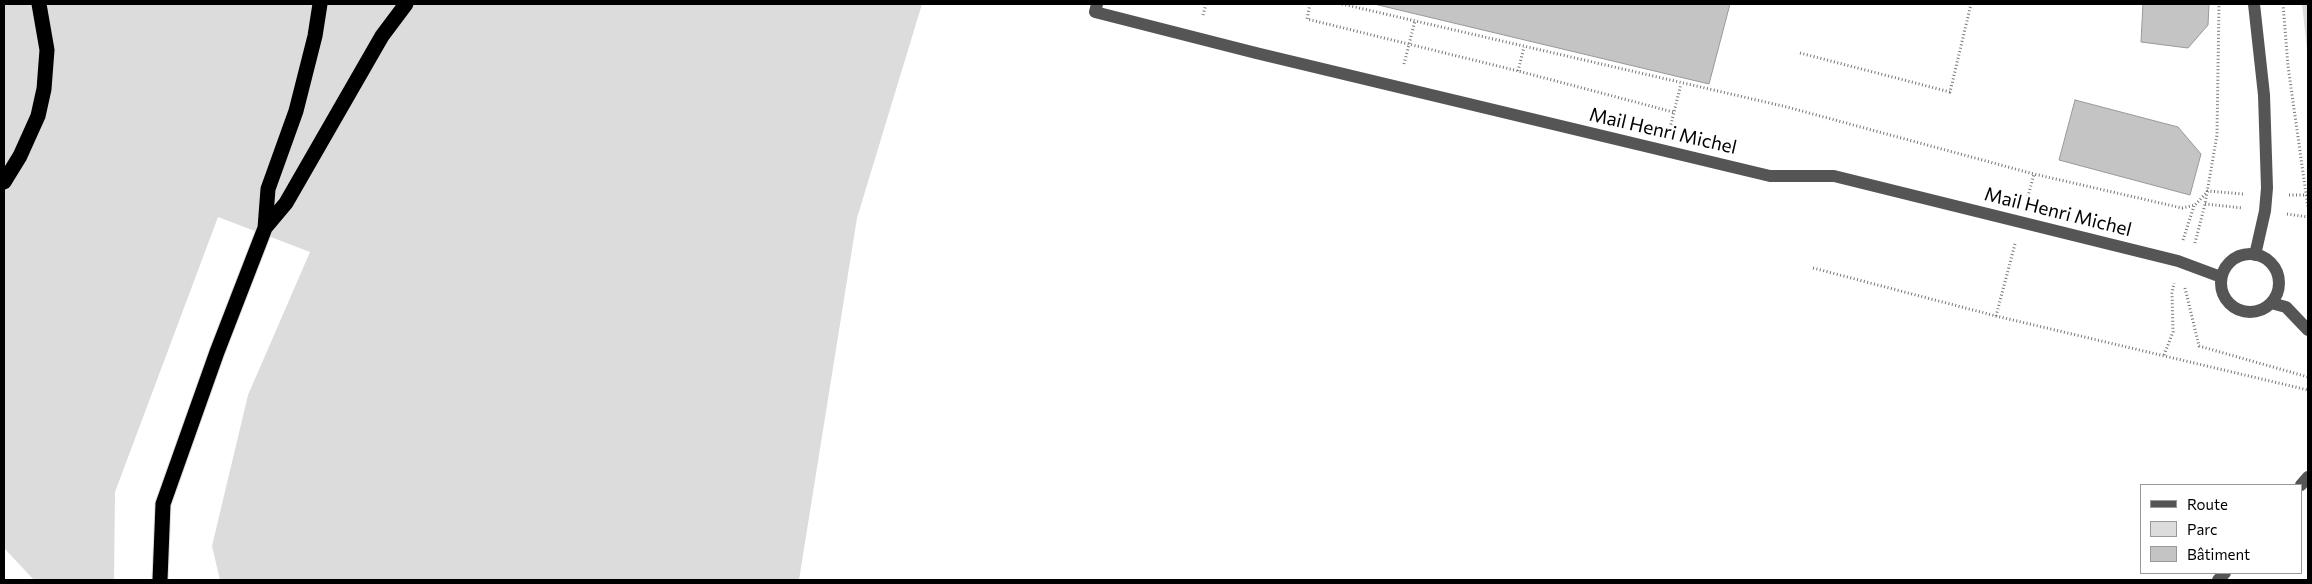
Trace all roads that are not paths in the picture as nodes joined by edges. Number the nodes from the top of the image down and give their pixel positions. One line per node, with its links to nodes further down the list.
1 (39, 4): 6 (highway)
2 (320, 4): 7 (highway)
3 (406, 4): 7 (highway)
4 (2254, 4): 8 (street)
5 (1096, 8): 9 (street, Mail Henri Michel)
6 (4, 182)
7 (265, 228): 12 (highway)
8 (2255, 255): 9 (street); 10 (street)
9 (2222, 277): 10 (street)
10 (2272, 302): 11 (street)
11 (2308, 330)
12 (160, 580)

